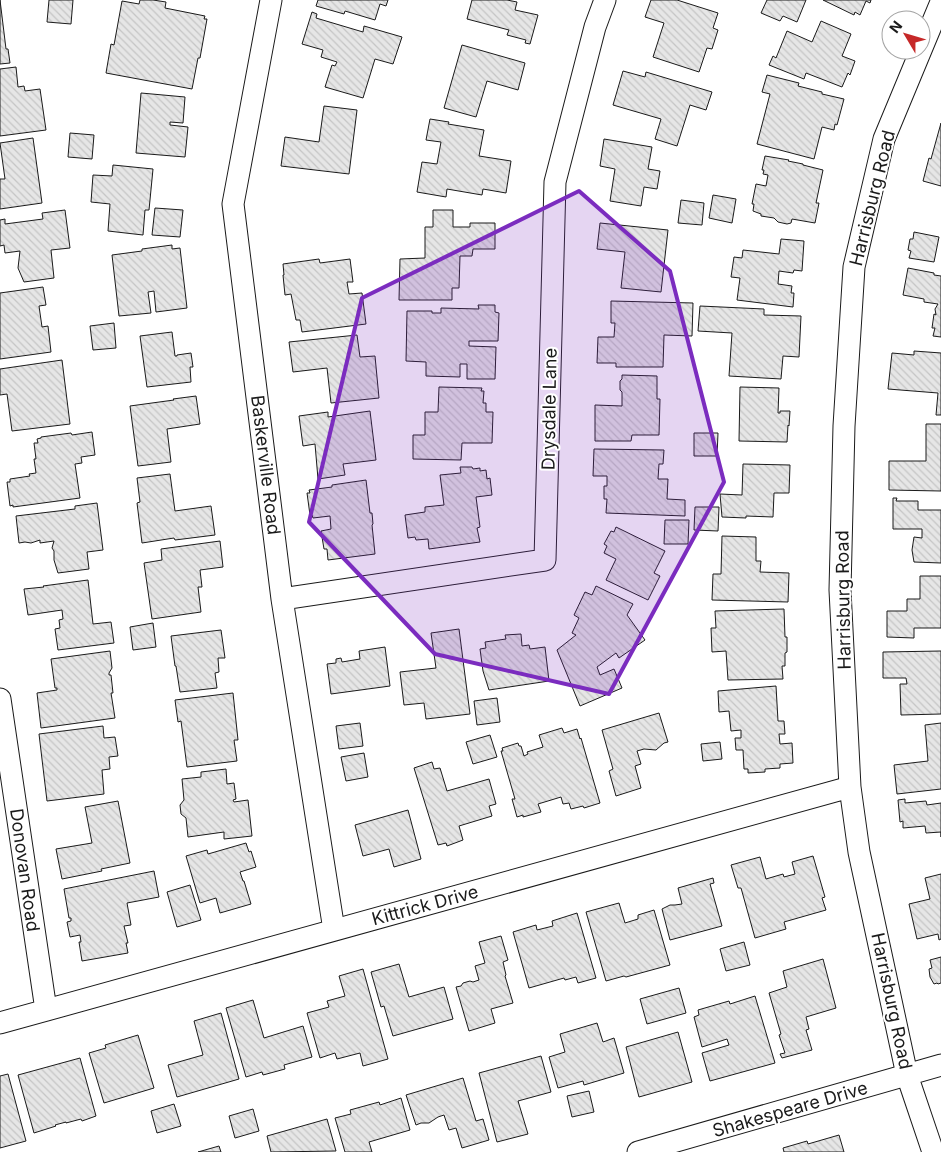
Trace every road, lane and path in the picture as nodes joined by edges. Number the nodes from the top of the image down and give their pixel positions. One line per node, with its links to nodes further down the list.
1 (271, 0): 6 (street, Baskerville Road)
2 (605, 0): 6 (street, Drysdale Lane)
3 (941, 2): 4 (street, Harrisburg Road)
4 (931, 26)
5 (917, 60): 8 (street, Harrisburg Road)
6 (282, 599): 9 (street, Baskerville Road)
7 (0, 699): 10 (street, Donovan Road)
8 (850, 787): 9 (street, Kittrick Drive); 13 (street, Harrisburg Road)
9 (334, 930): 10 (street, Kittrick Drive)
10 (46, 1010): 11 (street, Kittrick Drive)
11 (0, 1023)
12 (941, 1065): 13 (street, Shakespeare Drive)
13 (907, 1075): 14 (street, Shakespeare Drive); 15 (street, Harrisburg Road)
14 (638, 1152)
15 (933, 1152)

